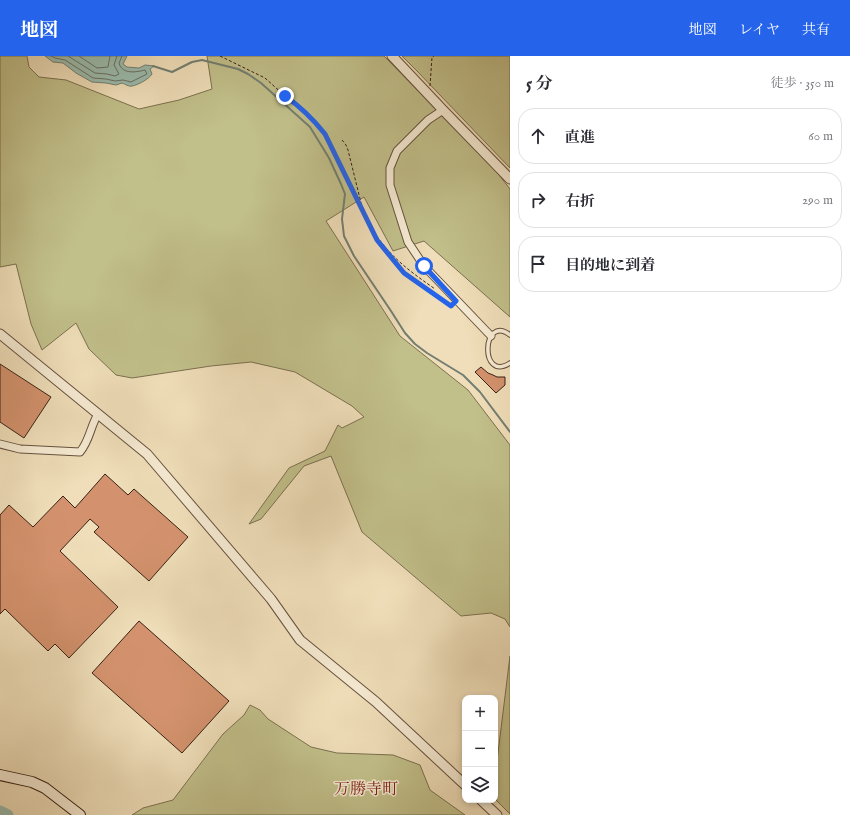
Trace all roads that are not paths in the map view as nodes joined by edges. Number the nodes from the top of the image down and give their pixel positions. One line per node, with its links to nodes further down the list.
1 (392, 56): 2 (street)
2 (443, 110): 3 (street); 6 (street)
3 (510, 179)
4 (0, 334): 8 (street)
5 (510, 335): 6 (lane)
6 (491, 336): 7 (lane)
7 (510, 363)
8 (98, 414): 9 (street); 11 (street)
9 (0, 444)
10 (0, 775): 13 (main road)
11 (462, 782)
12 (484, 803): 14 (street)
13 (78, 814)
14 (497, 815)

